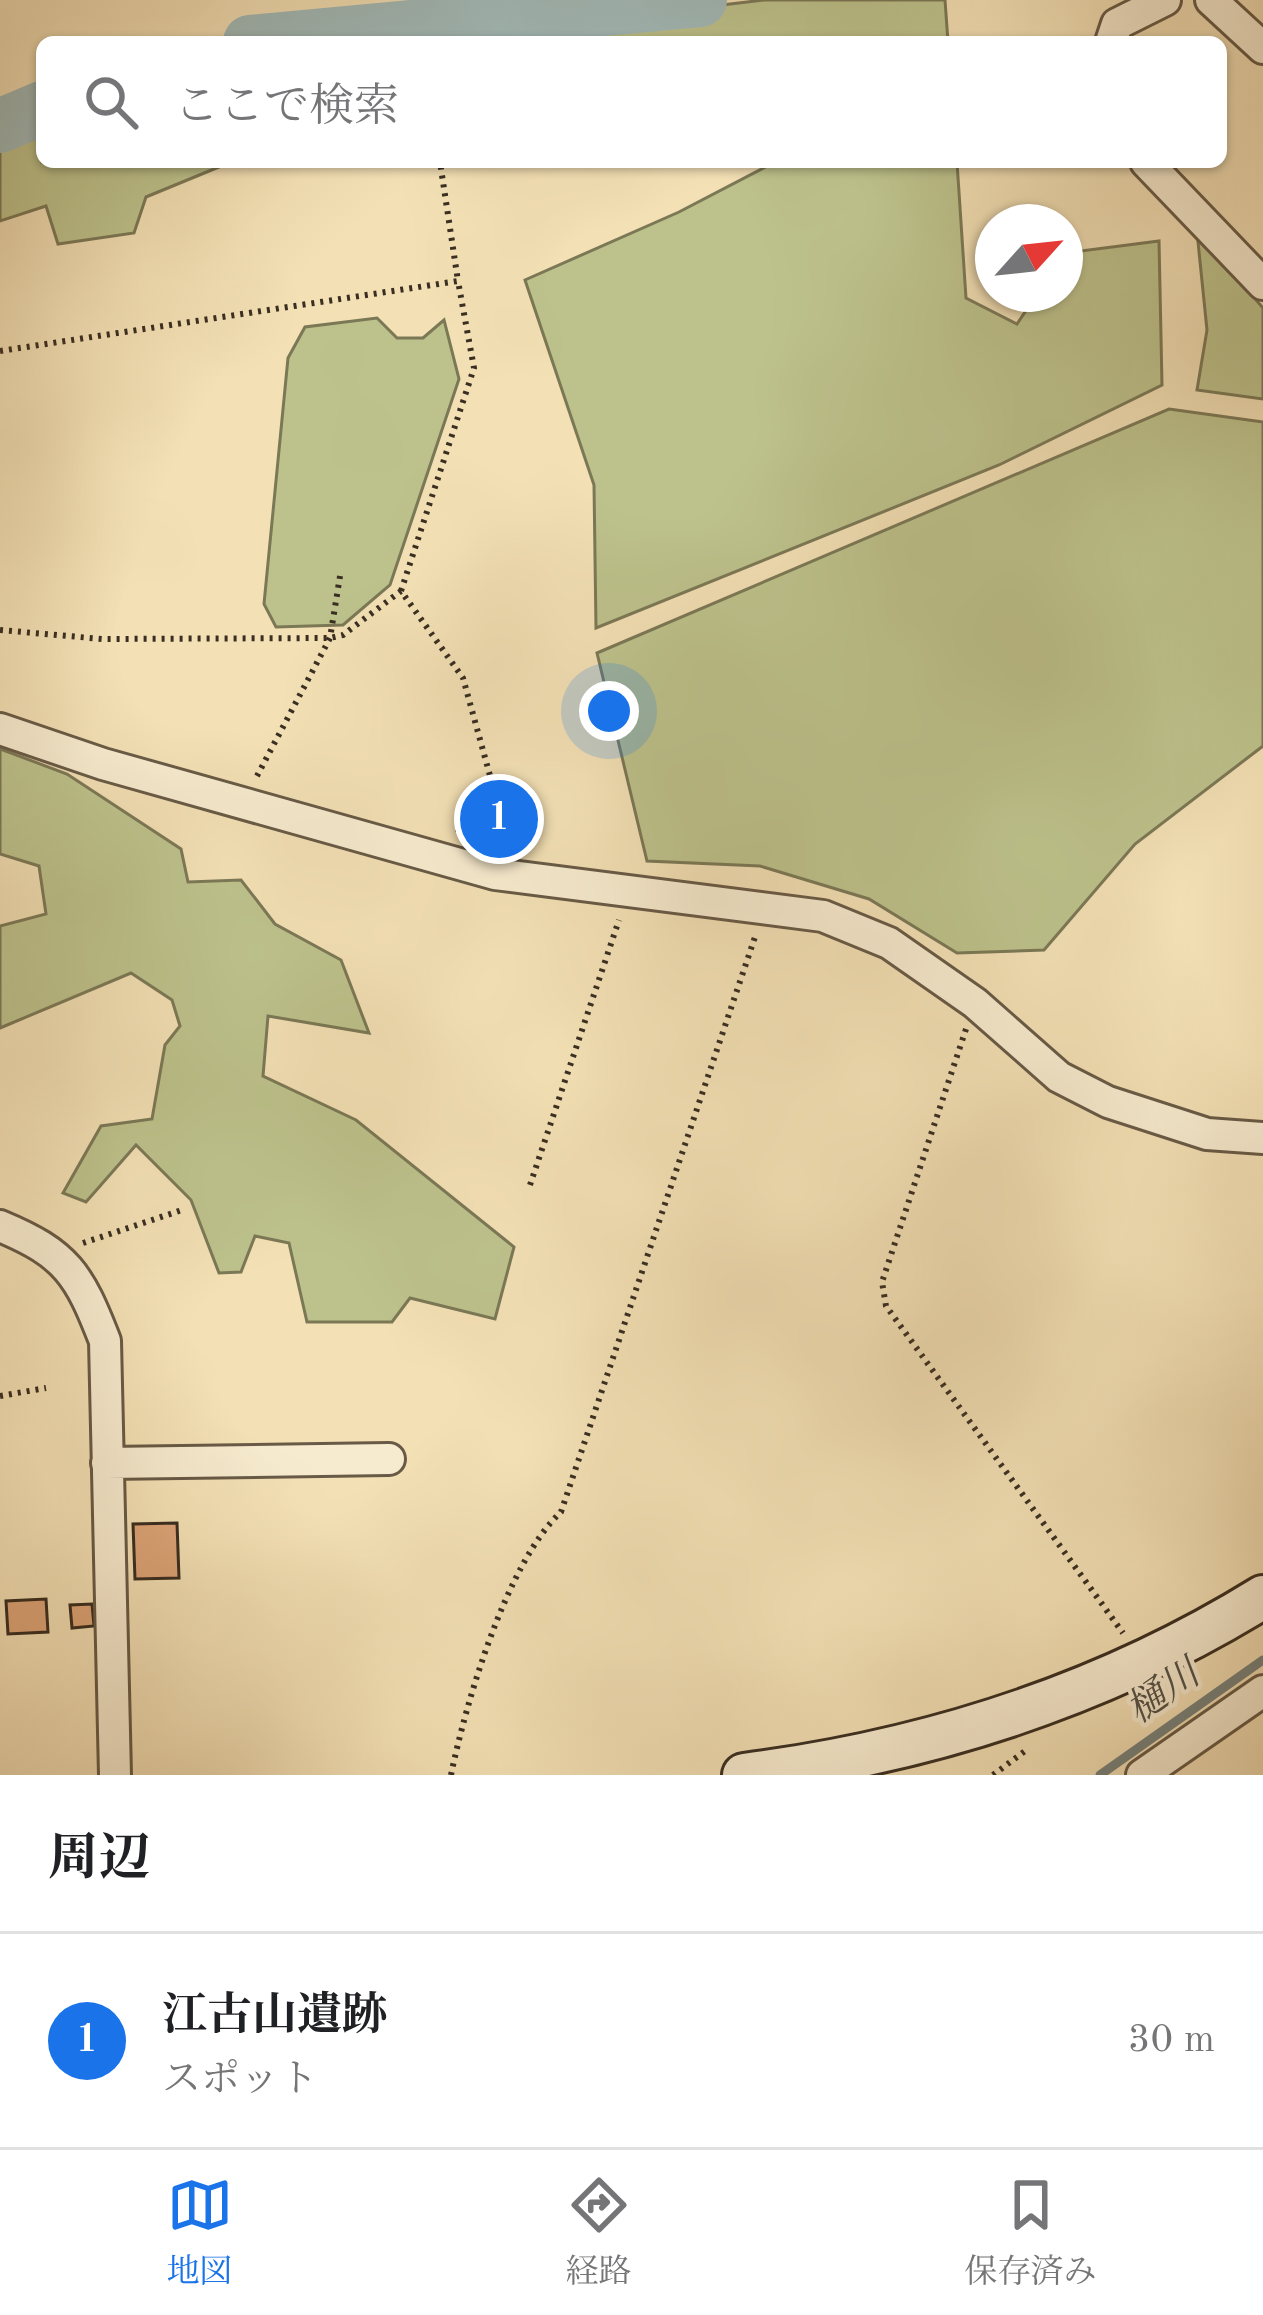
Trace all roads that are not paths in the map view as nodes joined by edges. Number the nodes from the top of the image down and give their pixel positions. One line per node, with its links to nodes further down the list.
1 (1165, 0): 3 (street)
2 (1211, 0): 4 (street)
3 (1113, 36)
4 (1263, 48)
5 (1152, 168): 6 (street)
6 (1263, 284)
7 (0, 729): 8 (street)
8 (1263, 1138)
9 (0, 1226): 11 (street)
10 (389, 1460): 11 (street)
11 (107, 1463): 14 (street)
12 (1263, 1597): 15 (main road)
13 (1263, 1691): 16 (street)
14 (115, 1775)
15 (744, 1775)
16 (1142, 1775)

